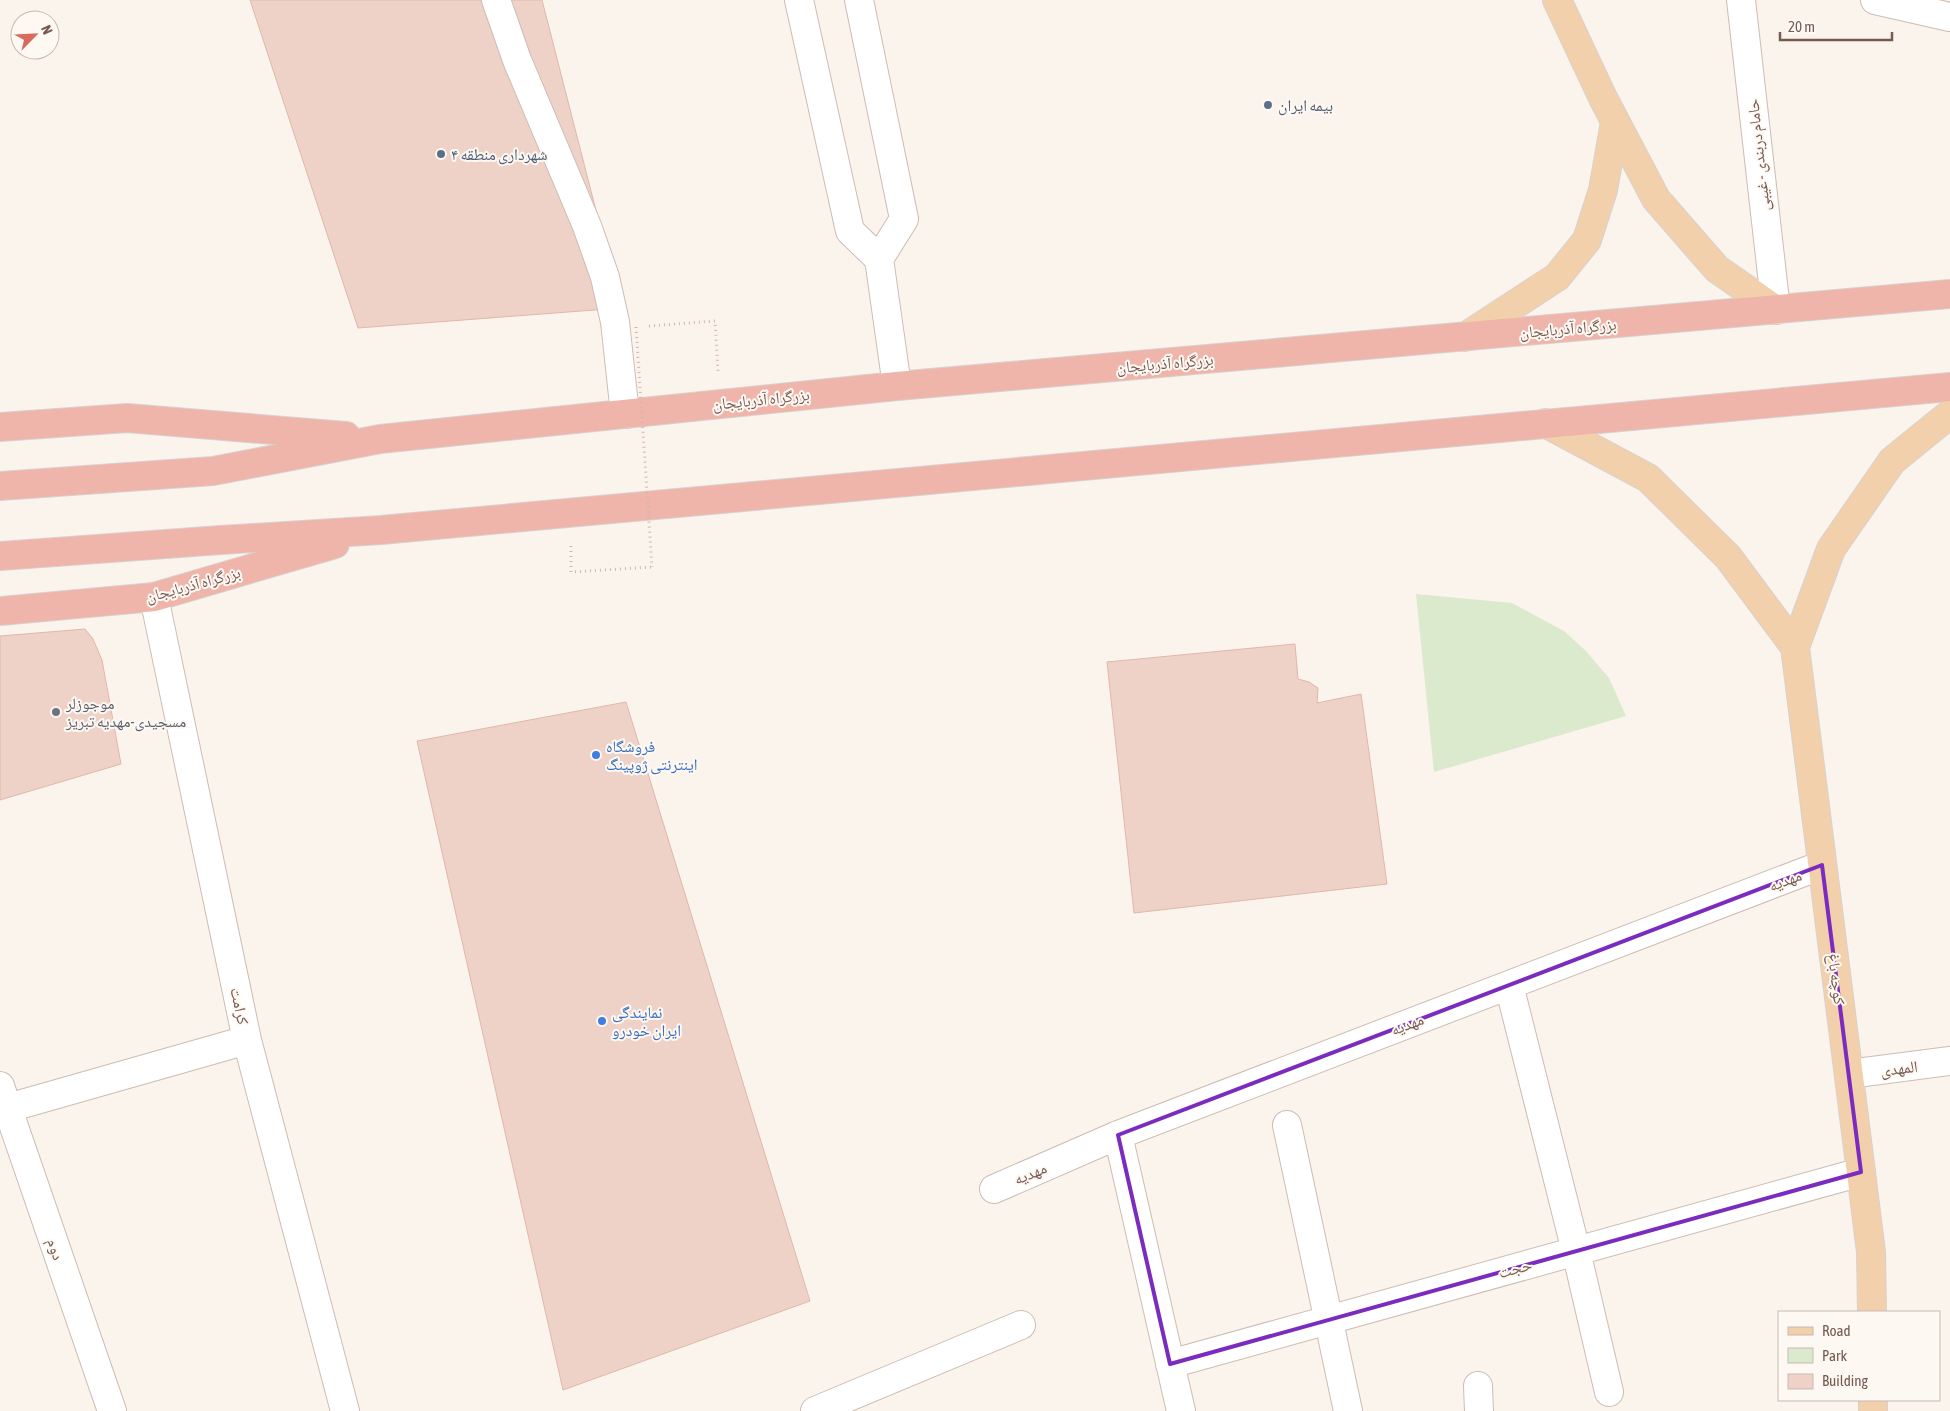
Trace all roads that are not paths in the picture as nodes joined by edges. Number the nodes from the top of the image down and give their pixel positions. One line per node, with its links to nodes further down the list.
1 (496, 0): 15 (street)
2 (800, 0): 9 (street)
3 (859, 0): 9 (street)
4 (1557, 0): 8 (main road)
5 (1741, 0): 11 (street, حامام دربندی - غیبی)
6 (1875, 0): 7 (street)
7 (1950, 17)
8 (1616, 122): 11 (main road); 12 (main road)
9 (879, 259): 13 (street)
10 (1950, 294): 11 (highway, بزرگراه آذربایجان)
11 (1776, 310): 12 (highway, بزرگراه آذربایجان)
12 (1465, 337): 13 (highway, بزرگراه آذربایجان)
13 (897, 386): 15 (highway, بزرگراه آذربایجان)
14 (1950, 387): 17 (highway, بزرگراه آذربایجان)
15 (625, 414): 19 (highway, بزرگراه آذربایجان)
16 (1950, 414): 25 (main road)
17 (1544, 423): 21 (highway, بزرگراه آذربایجان); 25 (main road)
18 (0, 427): 19 (highway, بزرگراه آذربایجان)
19 (380, 439): 20 (highway, بزرگراه آذربایجان)
20 (0, 486)
21 (381, 530): 22 (highway, بزرگراه آذربایجان); 23 (highway, بزرگراه آذربایجان)
22 (0, 556)
23 (154, 597): 24 (highway, بزرگراه آذربایجان); 28 (street, کرامت)
24 (0, 611)
25 (1795, 647): 26 (main road, کوچه باغ)
26 (1822, 866): 27 (street, مهدیه); 30 (main road, کوچه باغ)
27 (1509, 985): 33 (street, مهدیه); 36 (street)
28 (247, 1040): 31 (street); 43 (street, کرامت)
29 (1950, 1061): 30 (street, المهدی)
30 (1849, 1074): 34 (main road, کوچه باغ)
31 (4, 1097): 42 (street, دوم)
32 (1287, 1124): 38 (street)
33 (1118, 1135): 35 (street, مهدیه); 40 (street)
34 (1861, 1172): 36 (street, حجت); 37 (main road, کوچه باغ)
35 (994, 1189)
36 (1576, 1251): 38 (street, حجت); 41 (street)
37 (1872, 1311)
38 (1329, 1320): 40 (street, حجت); 46 (street)
39 (1021, 1325): 44 (street)
40 (1170, 1364): 45 (street)
41 (1608, 1392)
42 (112, 1411)
43 (345, 1411)
44 (815, 1411)
45 (1181, 1411)
46 (1348, 1411)

